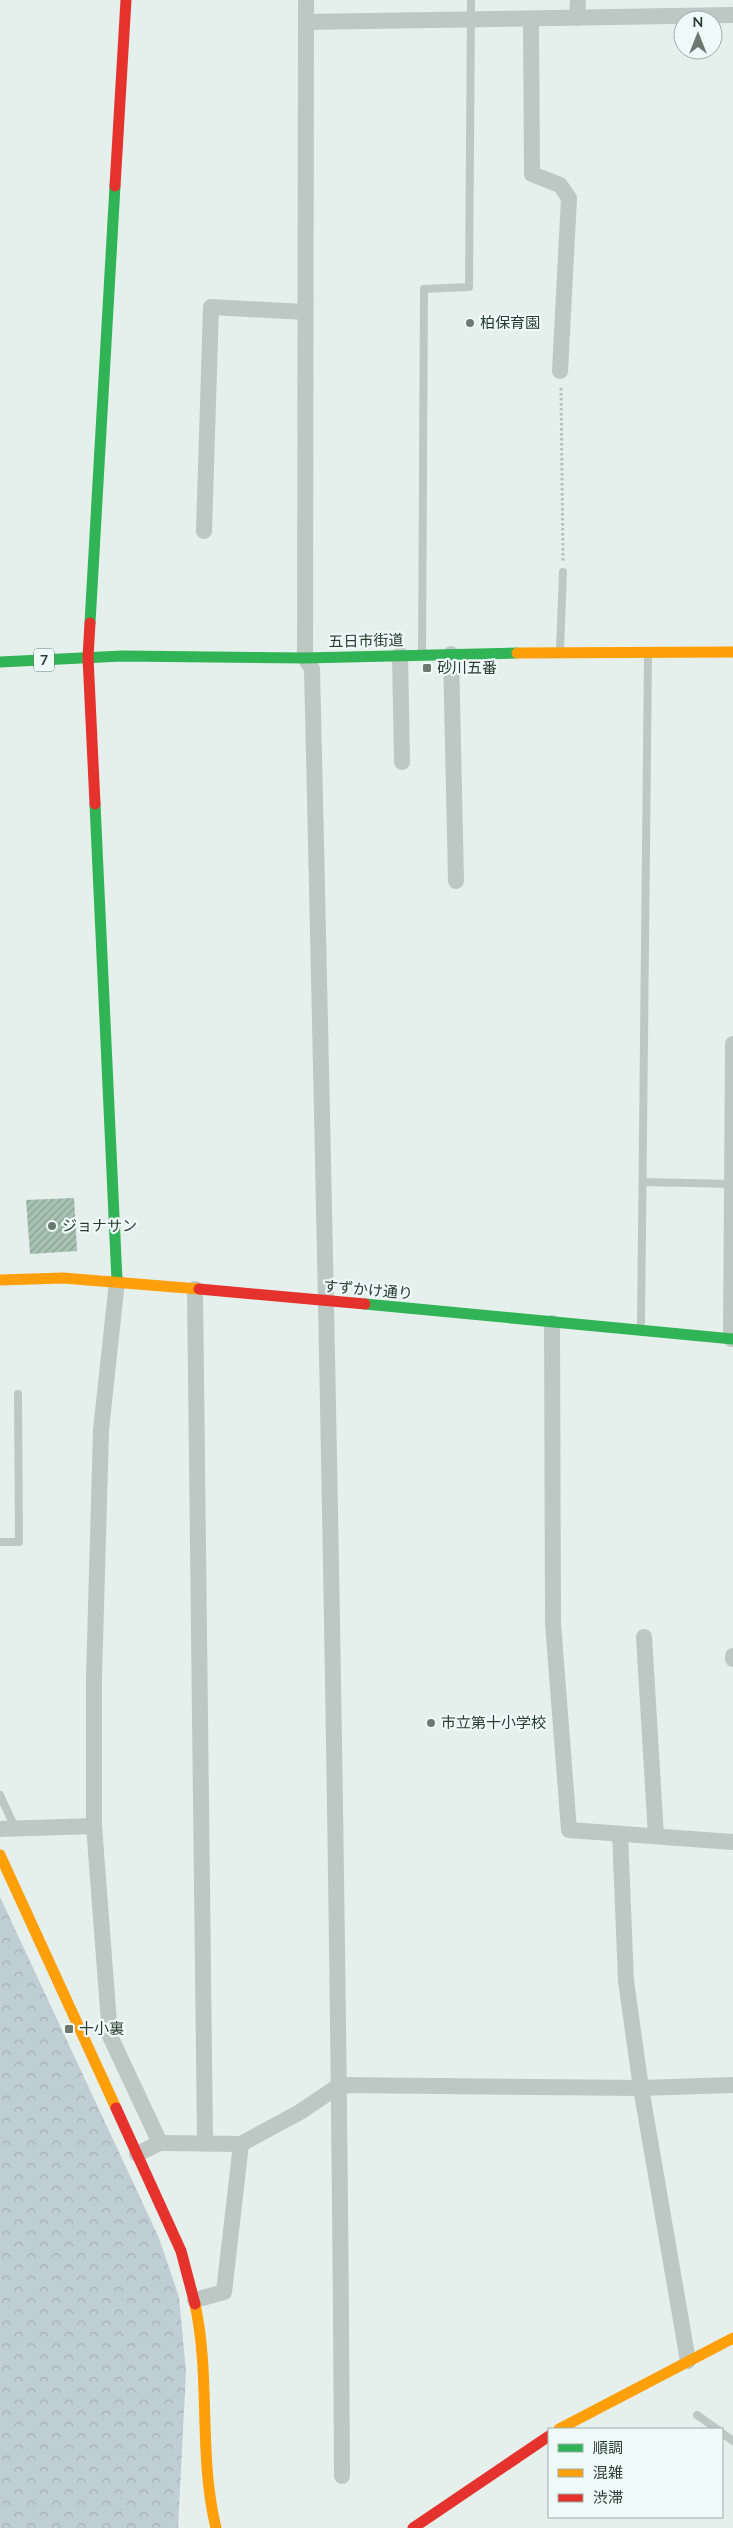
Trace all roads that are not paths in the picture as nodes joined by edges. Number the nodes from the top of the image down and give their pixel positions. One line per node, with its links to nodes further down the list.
1 (126, 0): 20 (street)
2 (306, 0): 9 (street)
3 (472, 0): 8 (lane)
4 (578, 0): 6 (street)
5 (733, 15): 6 (street)
6 (577, 18): 7 (street)
7 (531, 19): 8 (street); 11 (street)
8 (471, 20): 9 (street); 18 (lane)
9 (306, 22): 10 (street)
10 (305, 312): 12 (street); 21 (street)
11 (560, 371)
12 (204, 531)
13 (563, 572): 14 (lane)
14 (560, 652): 15 (street, 五日市街道 / 7); 17 (street, 五日市街道 / 7)
15 (648, 652): 16 (street, 五日市街道 / 7); 26 (lane)
16 (733, 652)
17 (451, 654): 18 (street, 五日市街道 / 7); 24 (street)
18 (422, 655): 19 (street, 五日市街道 / 7)
19 (400, 656): 21 (street, 五日市街道 / 7); 23 (street)
20 (88, 657): 21 (street, 五日市街道 / 7); 22 (street, 五日市街道 / 7); 29 (street)
21 (305, 658): 31 (street)
22 (0, 662)
23 (402, 762)
24 (456, 881)
25 (733, 1044): 27 (street)
26 (644, 1182): 27 (lane); 33 (lane)
27 (733, 1184): 34 (street)
28 (0, 1280): 29 (street, すずかけ通り)
29 (117, 1281): 30 (street, すずかけ通り); 39 (street)
30 (194, 1289): 31 (street, すずかけ通り); 49 (street)
31 (326, 1302): 32 (street, すずかけ通り); 45 (street)
32 (552, 1323): 33 (street, すずかけ通り); 41 (street)
33 (640, 1331): 34 (street, すずかけ通り)
34 (732, 1339)
35 (18, 1394): 36 (lane)
36 (0, 1542)
37 (644, 1637): 42 (street)
38 (0, 1795): 40 (lane)
39 (94, 1826): 40 (street); 48 (street)
40 (8, 1829)
41 (620, 1834): 42 (street); 47 (street)
42 (656, 1836): 43 (street)
43 (733, 1842)
44 (0, 1855): 51 (street)
45 (340, 2085): 47 (street); 50 (street); 59 (street)
46 (733, 2085): 47 (street)
47 (641, 2088): 54 (street)
48 (160, 2143): 49 (street); 51 (street)
49 (205, 2143): 50 (street)
50 (241, 2144): 52 (street)
51 (137, 2154): 52 (street)
52 (195, 2300): 60 (street)
53 (733, 2338): 54 (street)
54 (688, 2361): 56 (street)
55 (697, 2416): 57 (lane)
56 (561, 2428)
57 (715, 2428)
58 (548, 2437): 61 (street)
59 (342, 2476)
60 (216, 2528)
61 (413, 2528)

